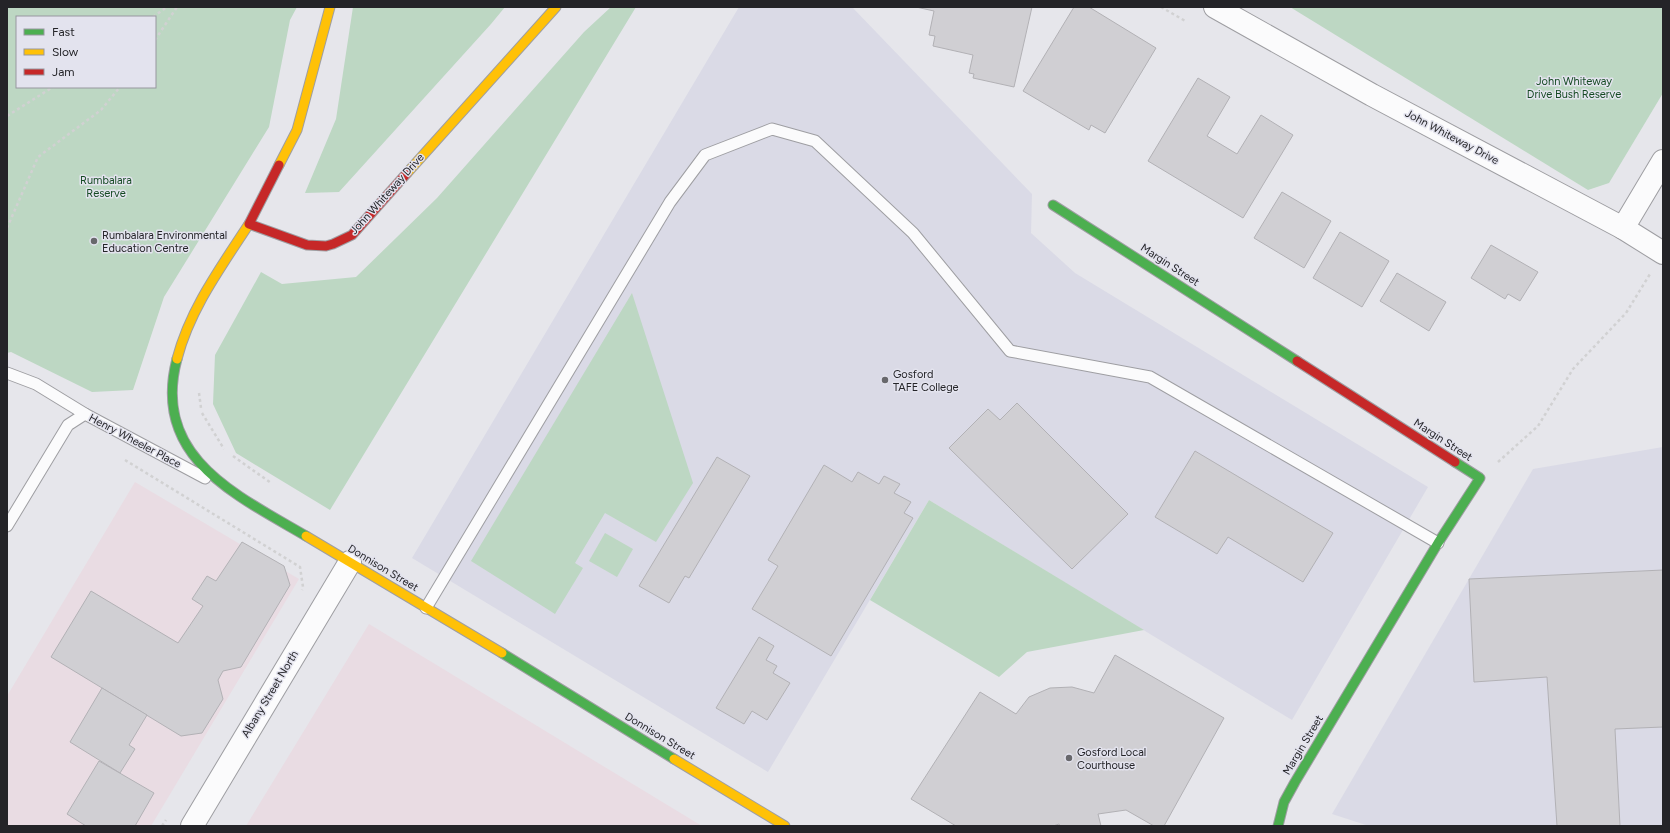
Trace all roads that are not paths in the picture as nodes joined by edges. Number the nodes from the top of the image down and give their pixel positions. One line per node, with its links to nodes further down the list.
1 (330, 7): 6 (street)
2 (556, 7): 6 (street, John Whiteway Drive)
3 (1215, 7): 7 (street, John Whiteway Drive)
4 (1663, 161): 7 (street)
5 (1053, 205): 13 (street, Margin Street)
6 (249, 224): 11 (street, Donnison Street)
7 (1623, 228): 8 (street, John Whiteway Drive)
8 (1663, 253)
9 (7, 373): 10 (lane)
10 (85, 414): 11 (lane, Henry Wheeler Place); 12 (lane, Henry Wheeler Place)
11 (243, 498): 14 (street, Donnison Street)
12 (7, 526)
13 (1438, 543): 15 (lane); 18 (street, Margin Street)
14 (350, 562): 15 (street, Donnison Street); 16 (street, Albany Street North)
15 (426, 608): 17 (street, Donnison Street)
16 (192, 826)
17 (785, 826)
18 (1278, 826)

